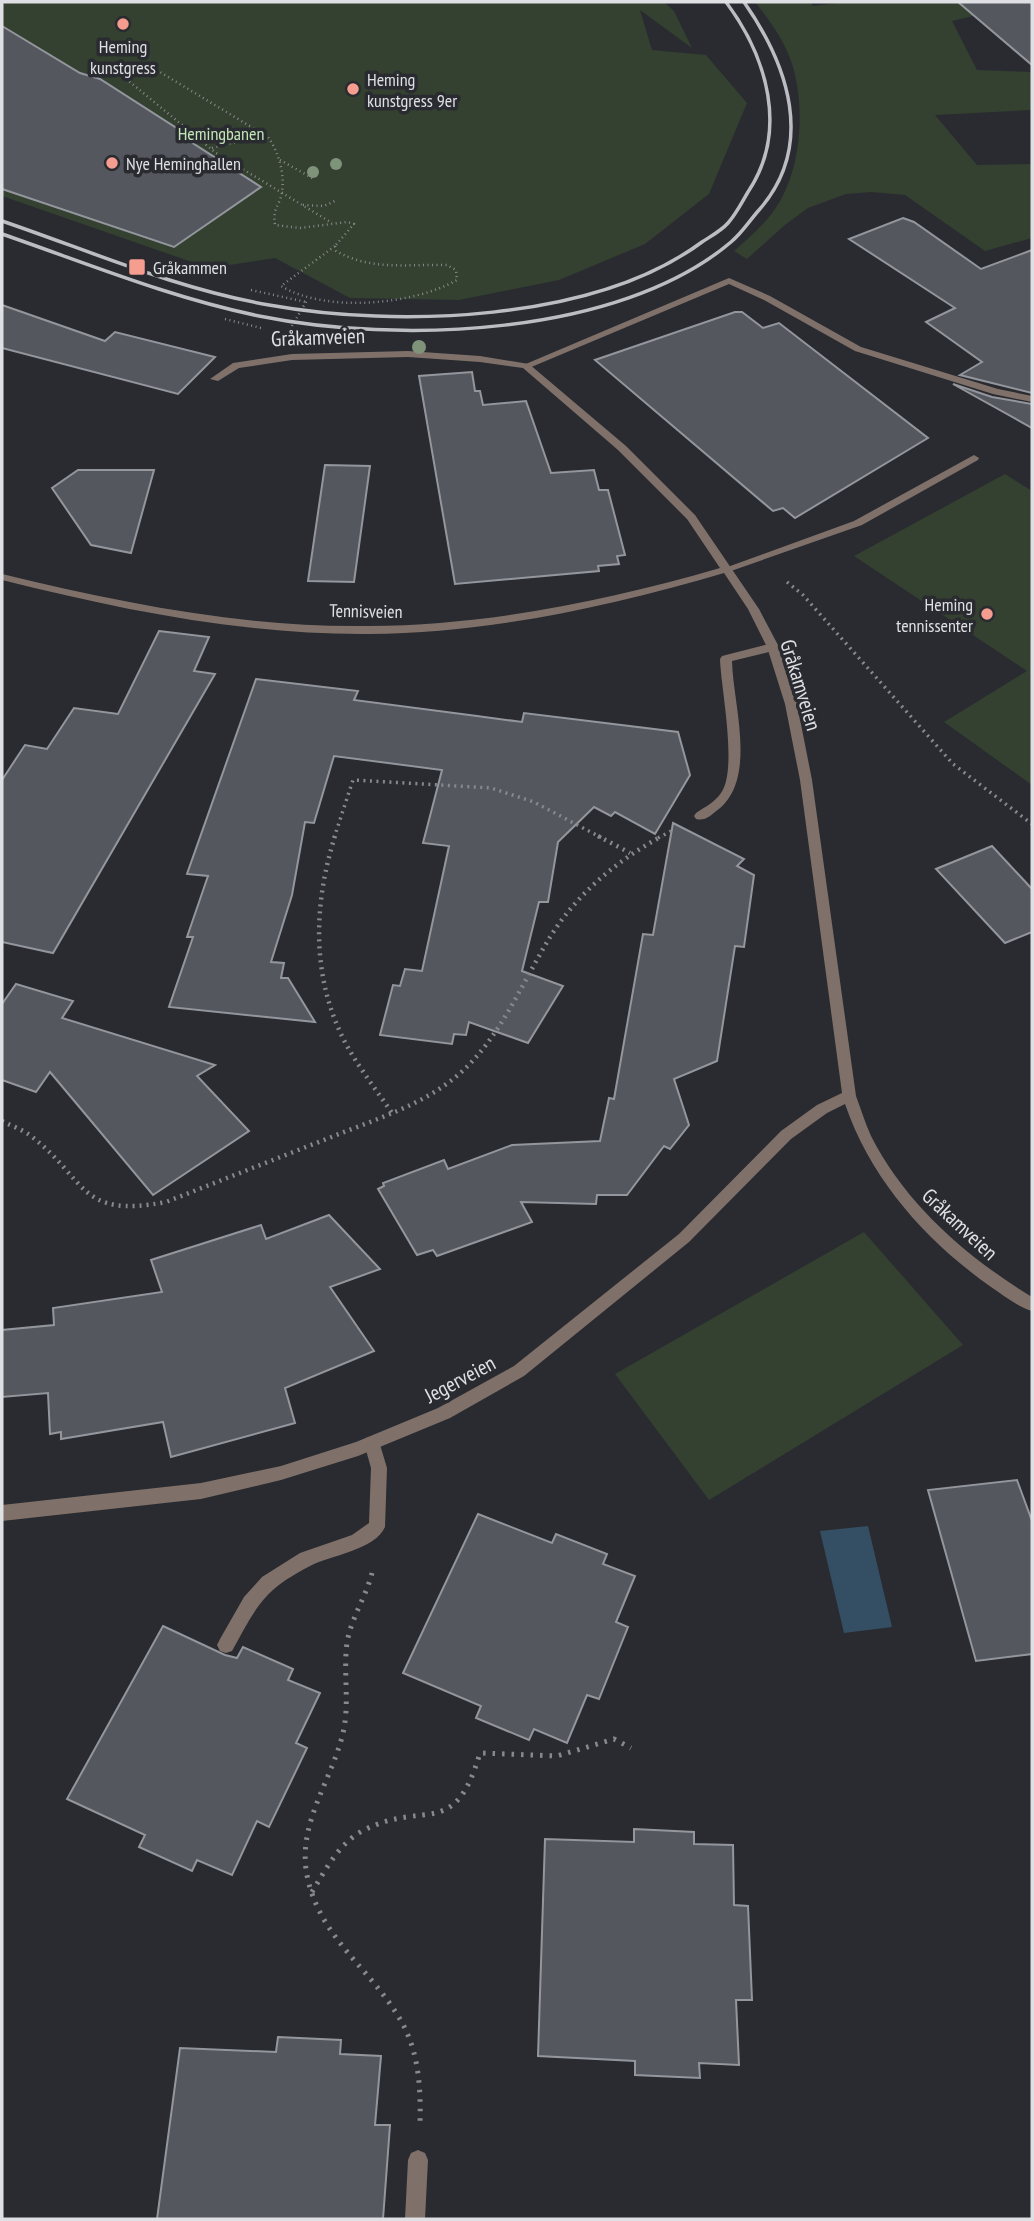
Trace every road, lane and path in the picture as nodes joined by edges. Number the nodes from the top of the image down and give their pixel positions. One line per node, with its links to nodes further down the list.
1 (145, 63): 3 (path)
2 (119, 73): 4 (path)
3 (265, 135): 4 (path); 5 (path)
4 (212, 148): 7 (path)
5 (279, 160): 6 (path); 7 (path)
6 (314, 179)
7 (282, 192): 9 (path); 10 (path)
8 (335, 201): 9 (path)
9 (302, 204): 10 (path)
10 (333, 223): 11 (path)
11 (335, 246): 13 (path); 13 (path)
12 (251, 290): 13 (path)
13 (307, 300): 14 (path)
14 (288, 332)
15 (526, 366): 16 (street, Gråkamveien); 17 (street); 20 (street, Gråkamveien)
16 (215, 379)
17 (1032, 399)
18 (974, 458): 19 (street, Tennisveien)
19 (748, 561): 20 (street, Tennisveien); 24 (path)
20 (727, 569): 21 (street, Tennisveien); 22 (street, Gråkamveien)
21 (2, 577)
22 (773, 647): 23 (street); 26 (street, Gråkamveien)
23 (700, 816): 25 (path)
24 (1032, 824)
25 (630, 853): 27 (path); 27 (path)
26 (849, 1096): 29 (street, Gråkamveien); 30 (street, Jegerveien)
27 (392, 1113): 28 (path)
28 (2, 1121)
29 (1032, 1305)
30 (372, 1443): 31 (street, Jegerveien); 32 (street)
31 (2, 1513)
32 (377, 1527): 33 (street); 35 (path)
33 (226, 1646)
34 (631, 1748): 35 (path)
35 (312, 1893): 36 (path)
36 (418, 2160): 37 (street)
37 (415, 2219)

